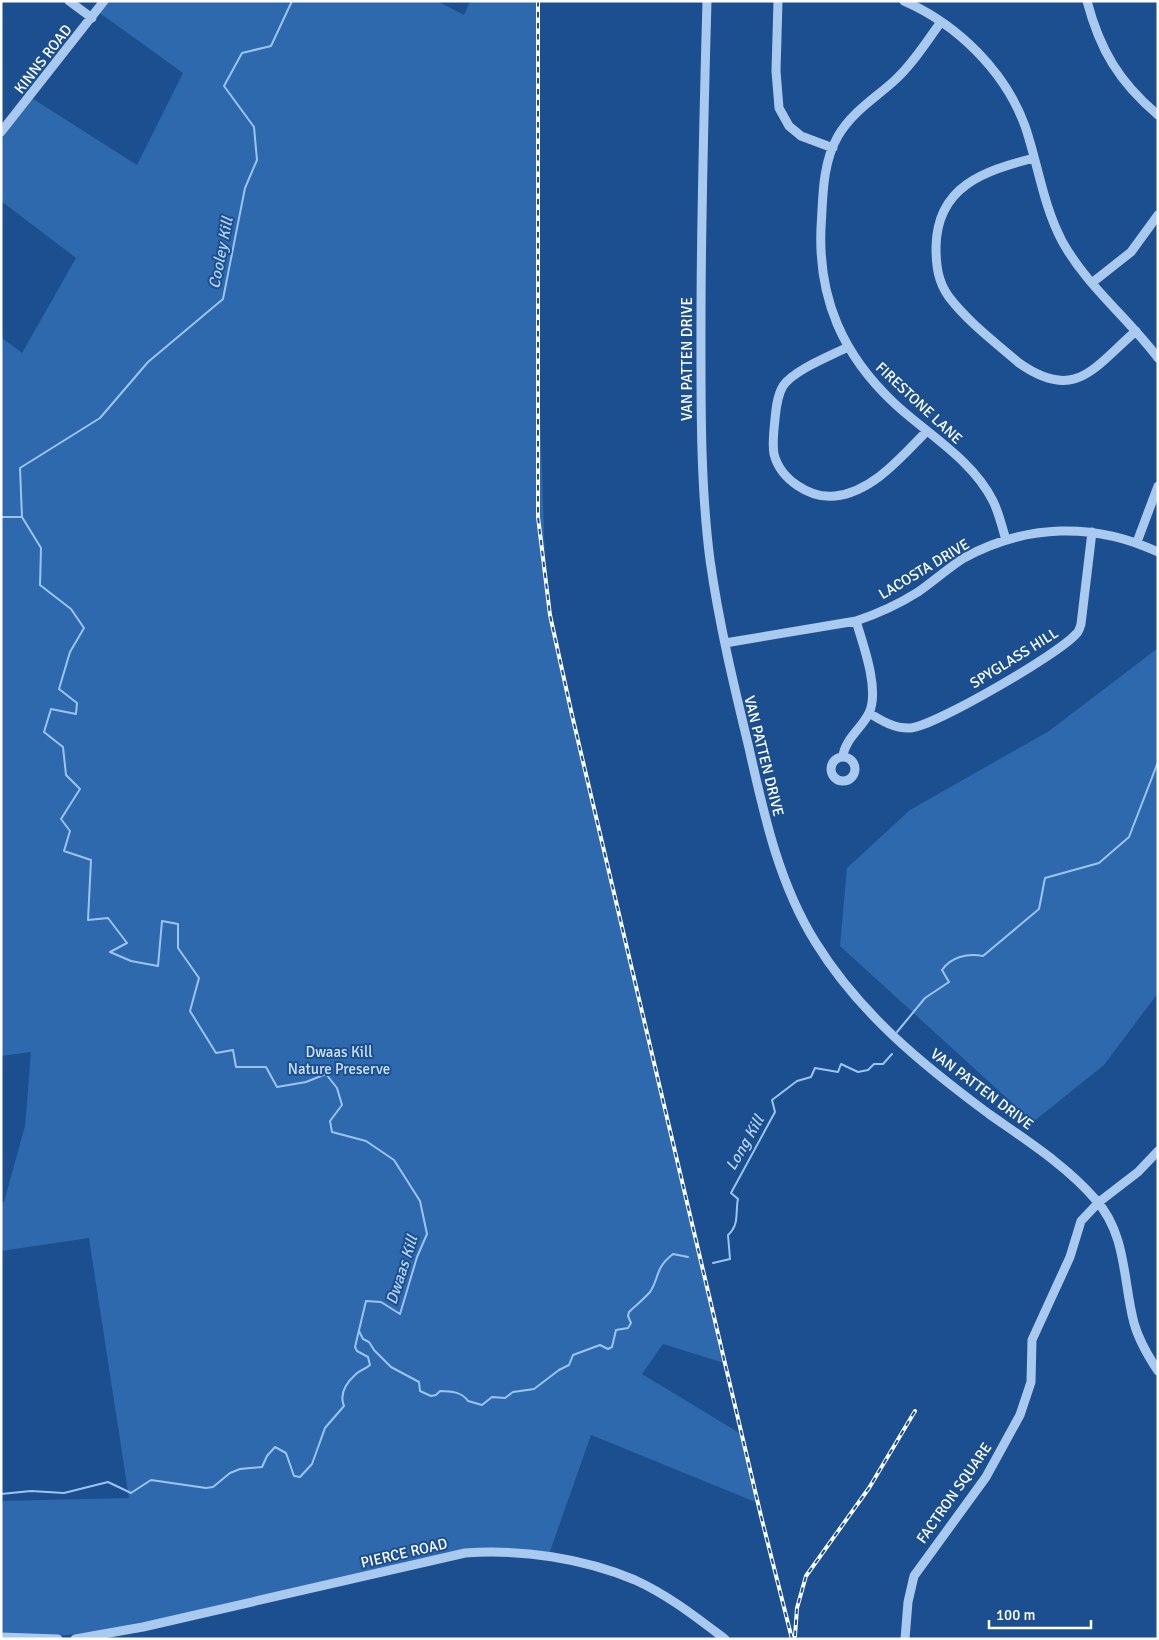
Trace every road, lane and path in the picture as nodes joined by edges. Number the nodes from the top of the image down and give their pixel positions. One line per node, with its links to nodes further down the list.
1 (69, 1): 7 (street)
2 (104, 1): 7 (street, KINNS ROAD)
3 (707, 1): 26 (street, VAN PATTEN DRIVE)
4 (778, 1): 11 (street)
5 (904, 1): 8 (street)
6 (1087, 1): 9 (street)
7 (92, 18): 10 (street, KINNS ROAD)
8 (941, 22): 11 (street, FIRESTONE LANE); 12 (street)
9 (1158, 115)
10 (1, 132)
11 (833, 148): 16 (street, FIRESTONE LANE)
12 (1034, 158): 14 (street); 15 (street)
13 (1158, 215): 14 (street)
14 (1093, 282): 15 (street)
15 (1136, 331): 17 (street)
16 (848, 347): 18 (street, FIRESTONE LANE); 18 (street)
17 (1158, 358)
18 (927, 431): 22 (street, FIRESTONE LANE)
19 (1158, 486): 20 (street)
20 (1155, 503): 23 (street)
21 (1092, 532): 22 (street, LACOSTA DRIVE); 23 (street, LACOSTA DRIVE); 27 (street, SPYGLASS HILL)
22 (1006, 540): 25 (street, LACOSTA DRIVE)
23 (1137, 542): 24 (street, LACOSTA DRIVE)
24 (1158, 552)
25 (856, 621): 26 (street, LACOSTA DRIVE); 27 (street)
26 (725, 643): 30 (street, VAN PATTEN DRIVE)
27 (869, 712): 28 (street)
28 (843, 756)
29 (1158, 1151): 30 (street, FACTRON SQUARE)
30 (1099, 1202): 31 (street, VAN PATTEN DRIVE); 37 (street, FACTRON SQUARE)
31 (1158, 1371)
32 (122, 1635): 35 (street, PIERCE ROAD); 36 (street, PIERCE ROAD)
33 (1, 1637): 34 (street)
34 (58, 1639)
35 (75, 1639)
36 (725, 1639)
37 (905, 1639)

